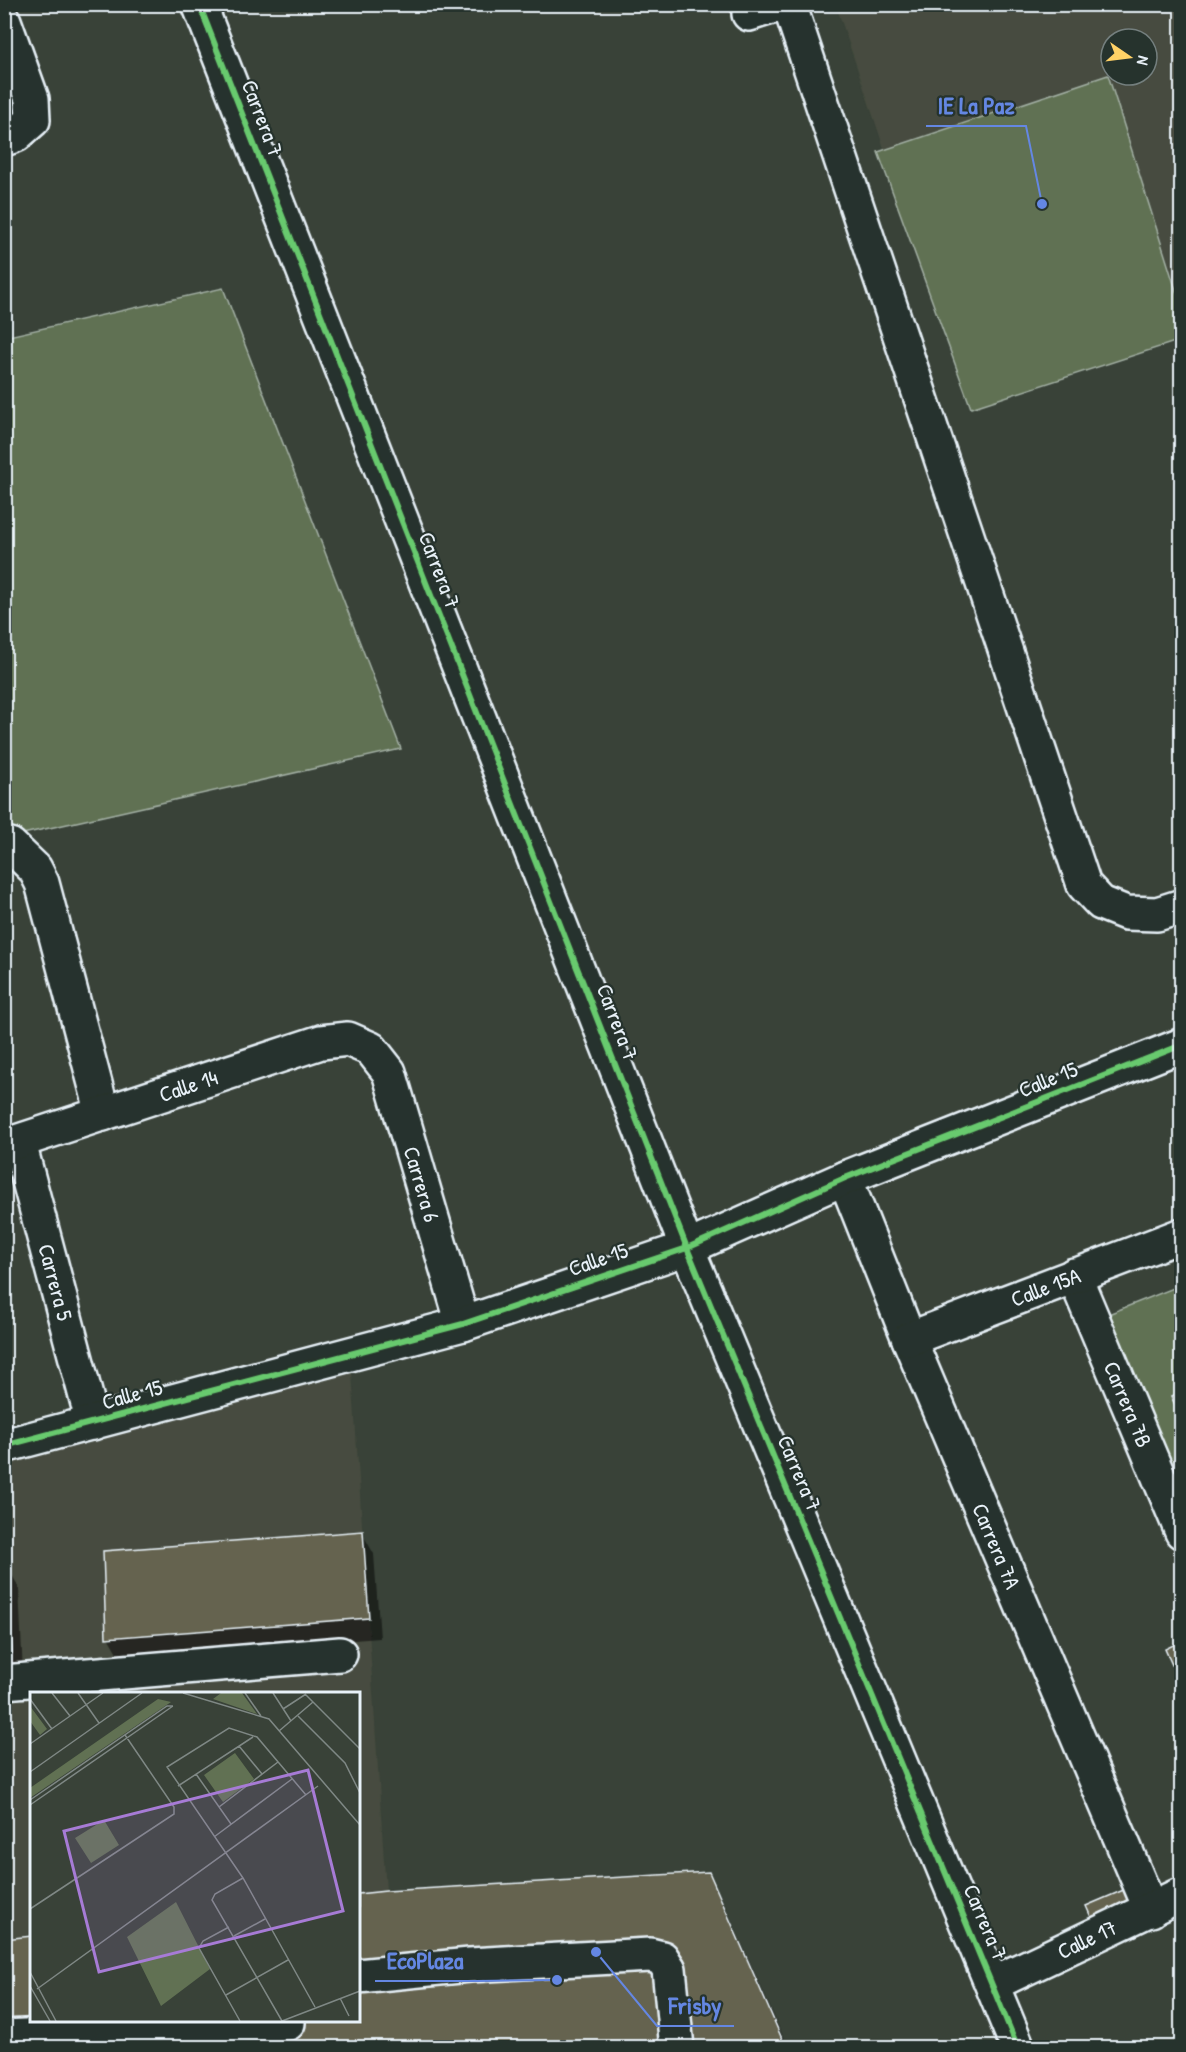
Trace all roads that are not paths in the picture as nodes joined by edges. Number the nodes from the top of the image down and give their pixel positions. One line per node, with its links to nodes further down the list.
1 (199, 4): 15 (street, Carrera 7)
2 (782, 4): 4 (street)
3 (789, 4): 8 (street)
4 (749, 14)
5 (4, 21): 6 (street)
6 (4, 139)
7 (7, 844): 11 (street)
8 (1182, 906)
9 (1182, 1045): 13 (street, Calle 15)
10 (371, 1049): 11 (street, Calle 14); 17 (street, Carrera 6)
11 (103, 1114): 12 (street, Calle 14)
12 (12, 1145): 19 (street, Carrera 5)
13 (845, 1179): 15 (street, Calle 15); 18 (street, Carrera 7A)
14 (1182, 1235): 16 (street, Calle 15A)
15 (687, 1248): 17 (street, Calle 15); 27 (street, Carrera 7)
16 (1074, 1275): 18 (street, Calle 15A); 21 (street, Carrera 7B)
17 (463, 1324): 19 (street, Calle 15)
18 (909, 1339): 25 (street, Carrera 7A)
19 (93, 1423): 20 (street, Calle 15)
20 (4, 1446)
21 (1182, 1532)
22 (340, 1654): 23 (street)
23 (4, 1682)
24 (1182, 1894): 25 (street, Calle 17)
25 (1151, 1910): 27 (street, Calle 17)
26 (360, 1976): 31 (street)
27 (992, 1984): 32 (street, Carrera 7)
28 (289, 2030): 30 (street)
29 (4, 2037): 30 (street)
30 (40, 2041)
31 (677, 2048)
32 (1018, 2048)

